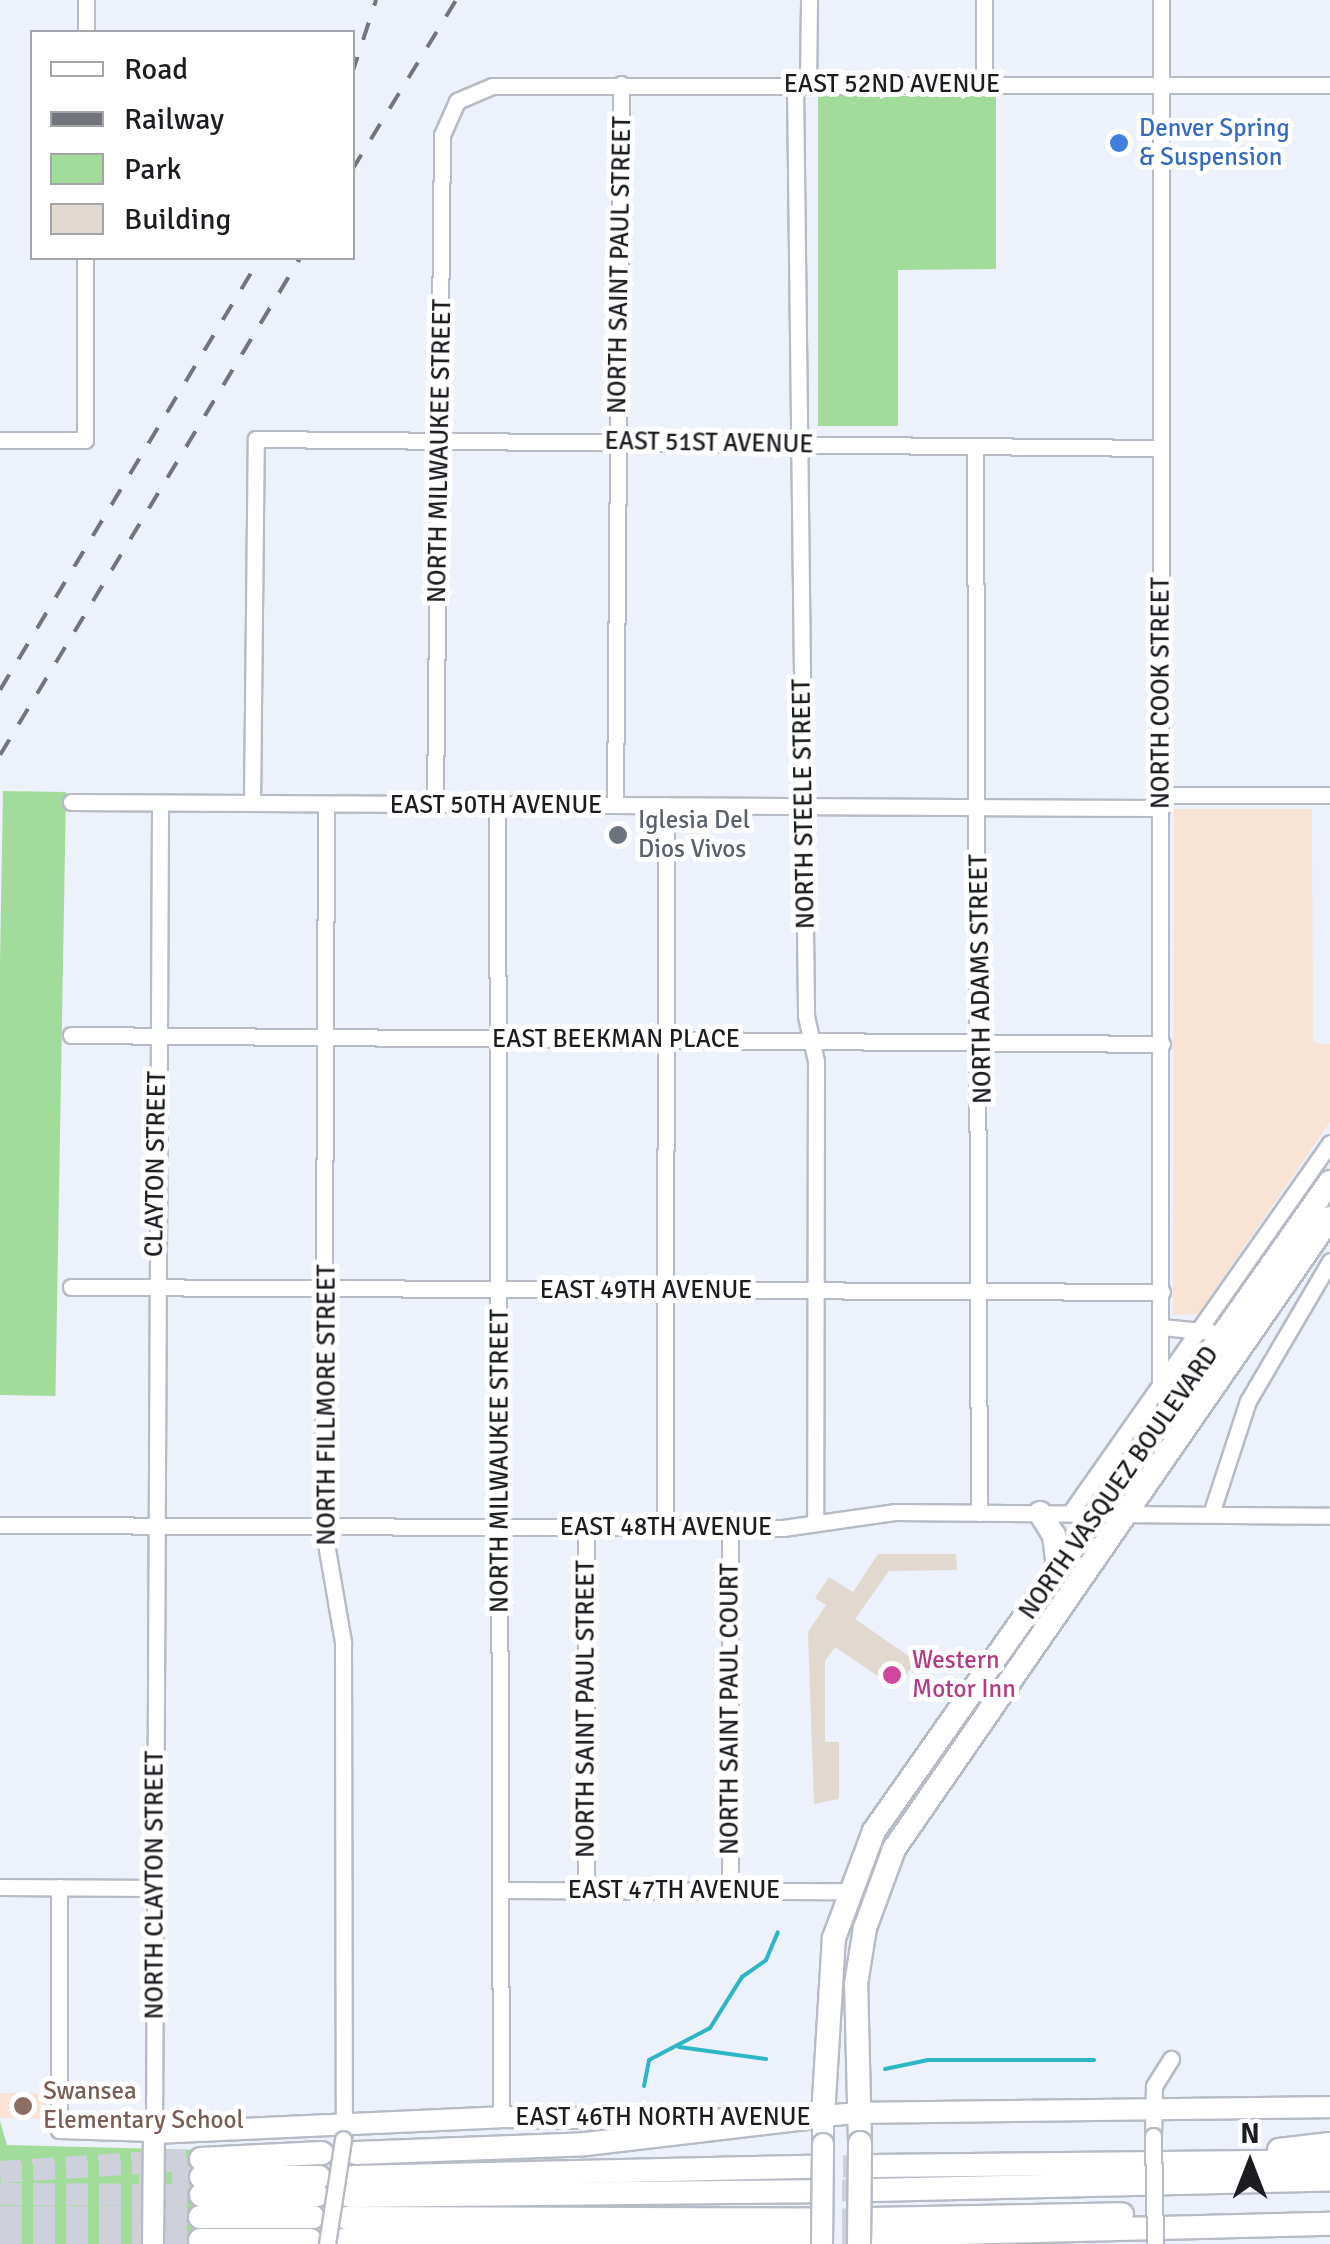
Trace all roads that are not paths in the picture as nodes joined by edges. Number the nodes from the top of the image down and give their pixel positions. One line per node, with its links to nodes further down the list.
1 (86, 0): 5 (street)
2 (808, 0): 7 (street, NORTH STEELE STREET)
3 (984, 0): 8 (street)
4 (1161, 0): 9 (street, NORTH COOK STREET)
5 (86, 30)
6 (621, 84): 7 (street, EAST 52ND AVENUE); 11 (street, EAST 52ND AVENUE); 15 (street, NORTH SAINT PAUL STREET)
7 (802, 84): 8 (street, EAST 52ND AVENUE); 16 (street, NORTH STEELE STREET)
8 (984, 84): 9 (street, EAST 52ND AVENUE)
9 (1161, 84): 10 (street, EAST 52ND AVENUE); 18 (street, NORTH COOK STREET)
10 (1330, 85)
11 (456, 101): 14 (street, NORTH MILWAUKEE STREET)
12 (86, 260): 13 (street)
13 (0, 440)
14 (440, 440): 15 (street, EAST 51ST AVENUE); 23 (street, EAST 51ST AVENUE); 25 (street, NORTH MILWAUKEE STREET)
15 (618, 442): 16 (street, EAST 51ST AVENUE); 27 (street, NORTH SAINT PAUL STREET)
16 (801, 444): 17 (street, EAST 51ST AVENUE); 29 (street, NORTH STEELE STREET)
17 (975, 446): 18 (street, EAST 51ST AVENUE); 30 (street, NORTH ADAMS STREET)
18 (1161, 448): 20 (street, NORTH COOK STREET)
19 (1330, 795): 20 (street, EAST 50TH AVENUE)
20 (1162, 801): 30 (street, EAST 50TH AVENUE); 38 (street, NORTH COOK STREET)
21 (71, 802): 22 (street, EAST 50TH AVENUE)
22 (160, 803): 23 (street, EAST 50TH AVENUE); 32 (street, CLAYTON STREET)
23 (252, 803): 24 (street, EAST 50TH AVENUE)
24 (326, 804): 25 (street, EAST 50TH AVENUE); 33 (street, NORTH FILLMORE STREET)
25 (435, 804): 26 (street, EAST 50TH AVENUE)
26 (497, 804): 27 (street, EAST 50TH AVENUE); 34 (street, NORTH MILWAUKEE STREET)
27 (615, 805): 28 (street, EAST 50TH AVENUE)
28 (666, 806): 29 (street, EAST 50TH AVENUE); 36 (street)
29 (804, 806): 30 (street, EAST 50TH AVENUE); 35 (street, NORTH STEELE STREET)
30 (979, 807): 37 (street, NORTH ADAMS STREET)
31 (71, 1035): 32 (street, EAST BEEKMAN PLACE)
32 (157, 1036): 33 (street, EAST BEEKMAN PLACE); 44 (street, CLAYTON STREET)
33 (326, 1037): 34 (street, EAST BEEKMAN PLACE); 45 (street, NORTH FILLMORE STREET)
34 (498, 1038): 36 (street, EAST BEEKMAN PLACE); 46 (street, NORTH MILWAUKEE STREET)
35 (811, 1039): 36 (street, EAST BEEKMAN PLACE); 37 (street, EAST BEEKMAN PLACE); 48 (street, NORTH STEELE STREET)
36 (665, 1040): 47 (street)
37 (983, 1042): 38 (street, EAST BEEKMAN PLACE); 49 (street, NORTH ADAMS STREET)
38 (1162, 1044): 50 (street, NORTH COOK STREET)
39 (1330, 1143): 52 (street)
40 (1330, 1182): 52 (highway, NORTH VASQUEZ BOULEVARD)
41 (1330, 1218): 58 (highway, NORTH VASQUEZ BOULEVARD)
42 (1330, 1261): 59 (street)
43 (71, 1287): 44 (street, EAST 49TH AVENUE)
44 (154, 1288): 45 (street, EAST 49TH AVENUE); 63 (street, CLAYTON STREET)
45 (326, 1288): 46 (street, EAST 49TH AVENUE); 64 (street, NORTH FILLMORE STREET)
46 (499, 1290): 47 (street, EAST 49TH AVENUE); 65 (street, NORTH MILWAUKEE STREET)
47 (666, 1290): 48 (street, EAST 49TH AVENUE); 67 (street)
48 (814, 1292): 49 (street, EAST 49TH AVENUE); 61 (street, NORTH STEELE STREET)
49 (980, 1292): 50 (street, EAST 49TH AVENUE); 54 (street, NORTH ADAMS STREET)
50 (1162, 1292): 51 (street, NORTH COOK STREET)
51 (1162, 1326): 52 (street); 53 (street, NORTH COOK STREET)
52 (1213, 1333): 53 (street); 57 (highway, NORTH VASQUEZ BOULEVARD)
53 (1160, 1385): 55 (street)
54 (979, 1512): 56 (street, EAST 48TH AVENUE); 61 (street, EAST 48TH AVENUE)
55 (1070, 1512): 56 (street, EAST 48TH AVENUE); 57 (street, EAST 48TH AVENUE)
56 (1040, 1513): 69 (highway)
57 (1097, 1513): 58 (street, EAST 48TH AVENUE); 69 (highway, NORTH VASQUEZ BOULEVARD)
58 (1132, 1513): 59 (street, EAST 48TH AVENUE); 80 (highway, NORTH VASQUEZ BOULEVARD)
59 (1211, 1514): 60 (street, EAST 48TH AVENUE)
60 (1330, 1516)
61 (816, 1523): 68 (street, EAST 48TH AVENUE)
62 (0, 1525): 63 (street, EAST 48TH AVENUE)
63 (153, 1526): 64 (street, EAST 48TH AVENUE); 72 (street, NORTH CLAYTON STREET)
64 (323, 1526): 65 (street, EAST 48TH AVENUE); 85 (street, NORTH FILLMORE STREET)
65 (501, 1527): 66 (street, EAST 48TH AVENUE); 73 (street, NORTH MILWAUKEE STREET)
66 (586, 1527): 67 (street, EAST 48TH AVENUE); 74 (street, NORTH SAINT PAUL STREET)
67 (665, 1528): 68 (street, EAST 48TH AVENUE)
68 (730, 1528): 76 (street, NORTH SAINT PAUL COURT)
69 (1058, 1570): 75 (highway, NORTH VASQUEZ BOULEVARD)
70 (0, 1886): 71 (street)
71 (60, 1887): 72 (street); 84 (street, EAST 46TH NORTH AVENUE)
72 (157, 1888): 84 (street, NORTH CLAYTON STREET)
73 (502, 1890): 74 (street, EAST 47TH AVENUE); 82 (street, NORTH MILWAUKEE STREET)
74 (586, 1890): 76 (street, EAST 47TH AVENUE)
75 (846, 1890): 76 (street, EAST 47TH AVENUE); 81 (highway, NORTH VASQUEZ BOULEVARD)
76 (730, 1891)
77 (1171, 2059): 79 (street)
78 (1330, 2107): 79 (main road, EAST 46TH NORTH AVENUE)
79 (1152, 2110): 80 (main road, EAST 46TH NORTH AVENUE); 99 (street, bridge)
80 (859, 2113): 81 (main road, EAST 46TH NORTH AVENUE); 97 (highway, NORTH VASQUEZ BOULEVARD, bridge)
81 (823, 2116): 83 (highway, EAST 46TH NORTH AVENUE); 96 (main road, NORTH VASQUEZ BOULEVARD, bridge)
82 (501, 2117): 83 (main road, EAST 46TH NORTH AVENUE); 85 (main road, EAST 46TH NORTH AVENUE)
83 (770, 2122): 85 (highway)
84 (154, 2133): 85 (main road, EAST 46TH NORTH AVENUE); 98 (main road, NORTH CLAYTON STREET)
85 (348, 2140): 94 (street, NORTH FILLMORE STREET, bridge)
86 (1330, 2144): 88 (highway)
87 (1330, 2161): 88 (highway)
88 (1232, 2162): 89 (highway)
89 (872, 2166)
90 (810, 2167): 94 (highway)
91 (1330, 2180): 92 (highway)
92 (872, 2190)
93 (810, 2191): 94 (highway)
94 (330, 2206): 94 (highway); 96 (highway)
95 (1326, 2222): 97 (highway)
96 (814, 2233)
97 (868, 2233)
98 (153, 2244)
99 (1156, 2244)

